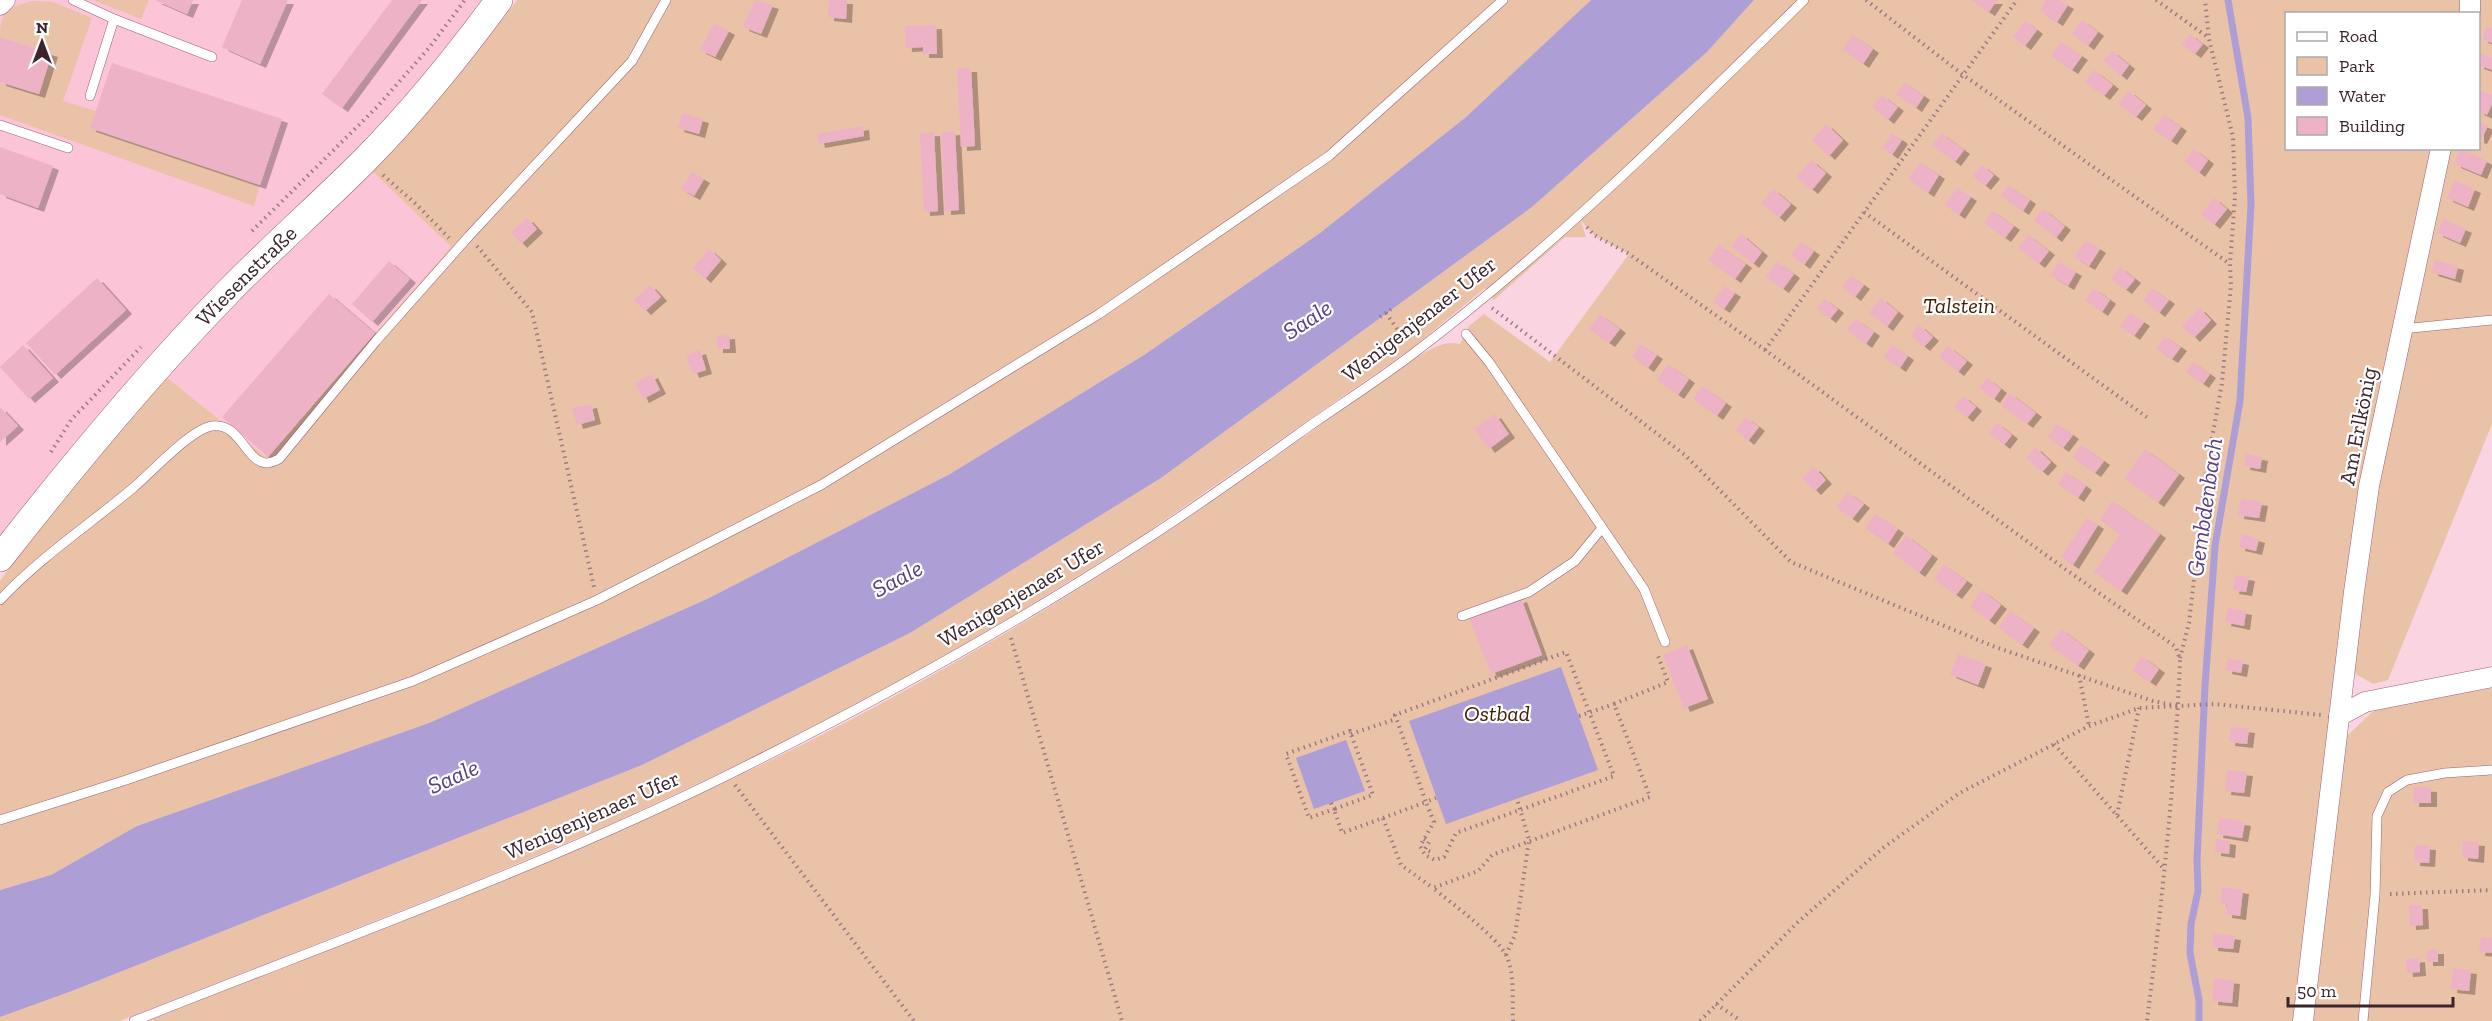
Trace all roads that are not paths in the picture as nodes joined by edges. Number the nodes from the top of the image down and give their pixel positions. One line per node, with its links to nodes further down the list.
1 (5, 0): 7 (street)
2 (73, 0): 8 (lane)
3 (500, 0): 18 (street, Wiesenstraße)
4 (666, 0): 19 (lane)
5 (1503, 0): 25 (lane)
6 (1804, 0): 26 (lane, Wenigenjenaer Ufer)
7 (0, 5)
8 (114, 19): 9 (lane); 10 (lane)
9 (212, 57)
10 (90, 96)
11 (0, 125): 12 (lane)
12 (68, 148)
13 (2441, 150): 15 (street, Am Erlkönig)
14 (2492, 320): 15 (lane)
15 (2402, 329): 23 (street, Am Erlkönig)
16 (1466, 334): 17 (lane)
17 (1602, 528): 20 (lane); 21 (lane)
18 (0, 558)
19 (0, 600)
20 (1462, 616)
21 (1665, 642)
22 (2492, 677): 23 (street)
23 (2339, 716): 27 (street, Am Erlkönig)
24 (2492, 770): 28 (lane)
25 (0, 820)
26 (134, 1021)
27 (2303, 1021)
28 (2363, 1021)

